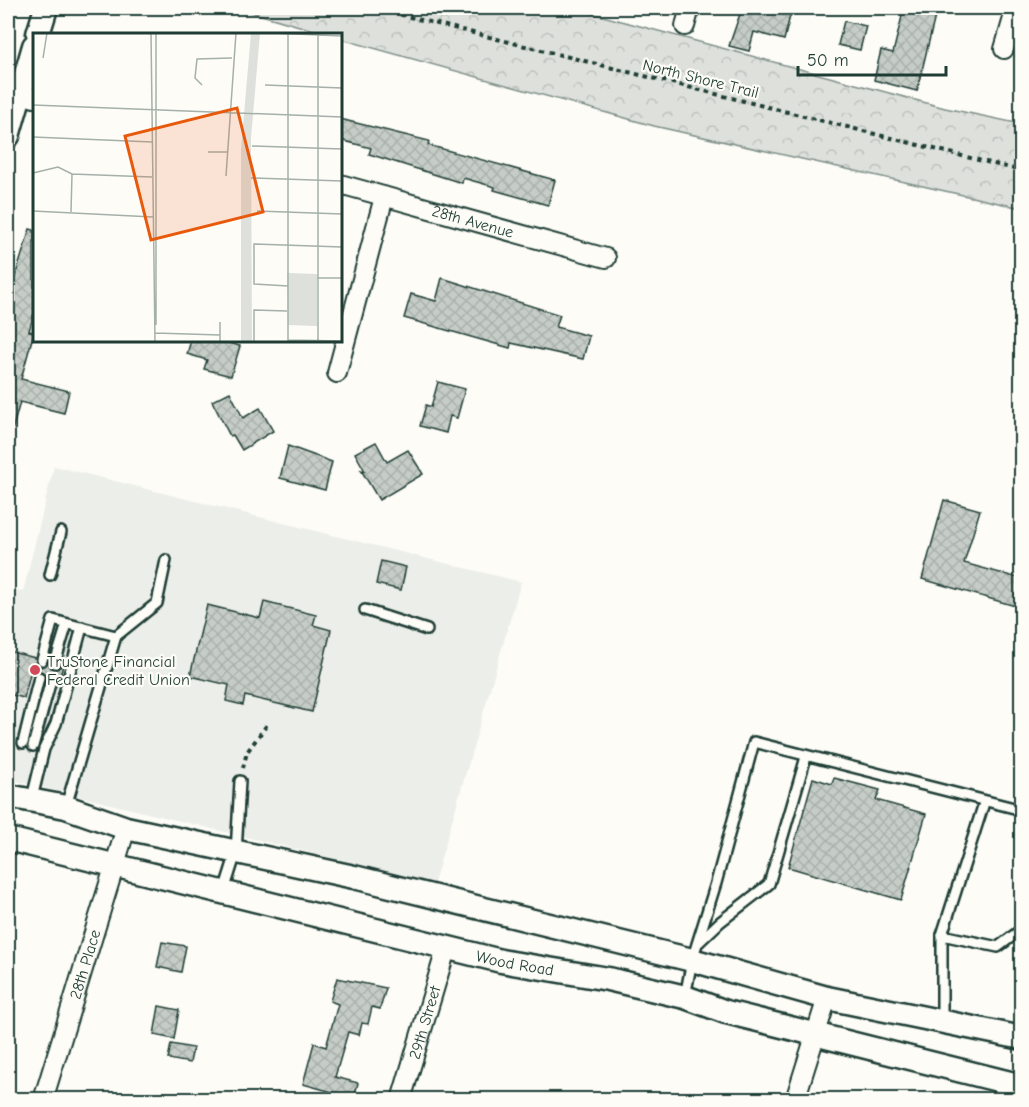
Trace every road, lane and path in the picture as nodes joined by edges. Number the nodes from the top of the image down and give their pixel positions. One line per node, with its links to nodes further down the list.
1 (46, 8): 6 (street)
2 (374, 8): 11 (path, North Shore Trail)
3 (690, 8): 5 (street)
4 (1016, 8): 7 (street)
5 (685, 26)
6 (38, 33)
7 (1004, 49)
8 (33, 50): 9 (street)
9 (21, 94): 10 (street)
10 (8, 136)
11 (1022, 171)
12 (342, 185): 13 (street, 28th Avenue)
13 (384, 197): 14 (street, 28th Avenue); 15 (street)
14 (606, 258)
15 (337, 373)
16 (61, 532): 18 (lane)
17 (166, 560): 23 (lane)
18 (50, 575)
19 (365, 610): 22 (lane)
20 (67, 624): 21 (lane); 24 (lane); 25 (lane)
21 (82, 627): 23 (lane); 34 (lane)
22 (427, 630)
23 (116, 636): 36 (lane)
24 (42, 660)
25 (55, 663)
26 (39, 677): 29 (lane)
27 (51, 680): 30 (lane)
28 (269, 722): 32 (path)
29 (23, 743)
30 (33, 746)
31 (807, 757): 35 (lane); 46 (lane); 46 (lane)
32 (240, 781): 40 (lane)
33 (8, 795): 34 (street)
34 (32, 798): 36 (street)
35 (984, 802): 37 (lane); 44 (lane)
36 (66, 807): 38 (street)
37 (1022, 810)
38 (126, 828): 40 (street); 41 (street, 28th Place)
39 (8, 839): 41 (street, Wood Road)
40 (236, 853): 42 (lane); 46 (street)
41 (113, 865): 42 (street, Wood Road); 53 (street, 28th Place)
42 (224, 891): 45 (street, Wood Road)
43 (1022, 929): 44 (lane)
44 (942, 935): 49 (lane)
45 (447, 946): 47 (street, Wood Road); 54 (street, 29th Street)
46 (695, 952): 47 (lane); 48 (street)
47 (685, 997): 50 (street, Wood Road)
48 (827, 998): 49 (street); 50 (street)
49 (942, 1022): 51 (street)
50 (815, 1035): 52 (street, Wood Road); 55 (street)
51 (1022, 1038)
52 (1022, 1086)
53 (43, 1100)
54 (401, 1100)
55 (795, 1100)

